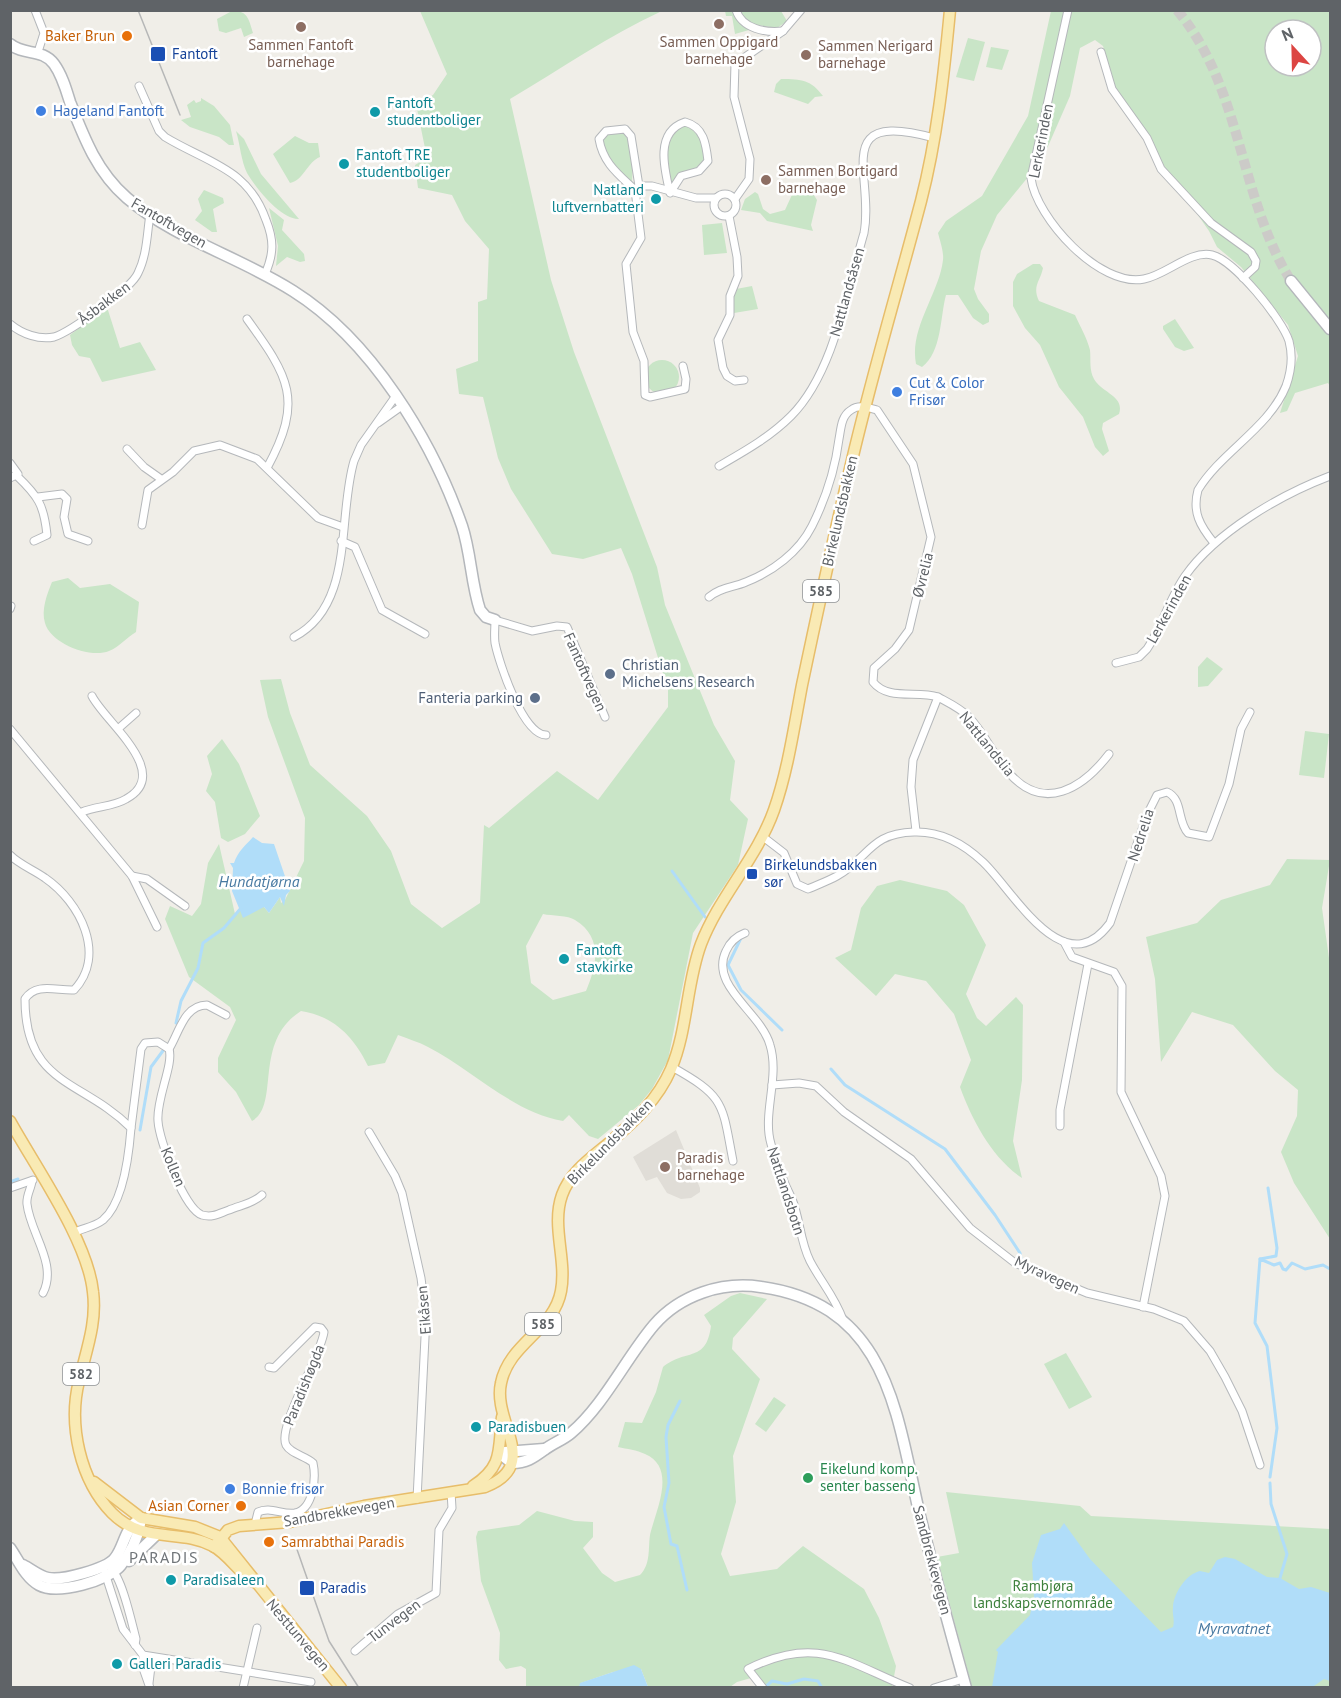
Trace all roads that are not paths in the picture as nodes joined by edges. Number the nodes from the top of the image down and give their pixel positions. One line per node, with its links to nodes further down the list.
1 (35, 10): 8 (street)
2 (736, 10): 6 (street)
3 (801, 10): 6 (street)
4 (950, 10): 11 (main road, Birkelundsbakken / 585)
5 (1068, 10): 19 (street, Lerkerinden)
6 (783, 31): 15 (street)
7 (10, 44): 8 (street, Fantoftvegen)
8 (38, 52): 16 (street, Fantoftvegen)
9 (1101, 52): 19 (street)
10 (139, 86): 18 (street)
11 (934, 138): 28 (main road, Birkelundsbakken / 585); 32 (street, Nattlandsåsen)
12 (637, 188): 12 (street); 13 (street); 24 (street)
13 (670, 193): 13 (street); 14 (street)
14 (716, 198): 15 (street); 17 (street)
15 (735, 199): 17 (street)
16 (150, 214): 18 (street, Fantoftvegen); 22 (street, Åsbakken)
17 (729, 216): 25 (street)
18 (265, 274): 26 (street, Fantoftvegen)
19 (1243, 278): 43 (street, Lerkerinden)
20 (1291, 281): 23 (street)
21 (247, 319): 33 (street)
22 (10, 324)
23 (1330, 329)
24 (683, 366)
25 (744, 380)
26 (395, 397): 27 (street, Fantoftvegen); 29 (street)
27 (402, 406): 29 (street); 45 (street, Fantoftvegen)
28 (864, 407): 44 (street); 50 (street, Øvrelia); 60 (main road, Birkelundsbakken / 585)
29 (378, 423): 39 (street)
30 (128, 449): 36 (street)
31 (10, 463): 35 (street)
32 (719, 466)
33 (267, 468): 36 (street); 39 (street)
34 (1330, 476): 43 (street, Lerkerinden)
35 (14, 477): 37 (street)
36 (161, 479): 38 (street)
37 (38, 497): 40 (street); 41 (street)
38 (142, 525)
39 (343, 527): 42 (street)
40 (34, 541)
41 (88, 541)
42 (341, 541): 46 (street); 47 (street)
43 (1214, 543): 48 (street, Lerkerinden)
44 (709, 597)
45 (495, 620): 53 (street, Fantoftvegen); 56 (street)
46 (425, 634)
47 (294, 637)
48 (1116, 663)
49 (92, 696): 54 (street)
50 (938, 697): 57 (street, Nattlandslia); 59 (street)
51 (1250, 712): 66 (street, Nedrelia)
52 (136, 713): 54 (street)
53 (605, 717)
54 (119, 728): 58 (street)
55 (10, 729): 58 (street)
56 (546, 735)
57 (1109, 754)
58 (82, 812): 62 (street)
59 (916, 831): 60 (street); 66 (street)
60 (762, 836): 70 (main road, Birkelundsbakken / 585)
61 (10, 855): 74 (street)
62 (132, 876): 63 (street); 64 (street)
63 (185, 906)
64 (157, 927)
65 (746, 933): 71 (street, Nattlandsbotn)
66 (1064, 942): 67 (street)
67 (1088, 964): 73 (street); 82 (street)
68 (226, 1015): 69 (street, Kollen)
69 (169, 1049): 74 (street); 79 (street, Kollen)
70 (672, 1067): 76 (street); 85 (main road, Birkelundsbakken / 585)
71 (772, 1085): 82 (street, Myravegen); 83 (street, Nattlandsbotn)
72 (10, 1121): 77 (main road, 582)
73 (1060, 1126)
74 (130, 1128): 80 (street)
75 (369, 1132): 94 (street, Eikåsen)
76 (733, 1161)
77 (36, 1179): 78 (street); 80 (main road, 582); 81 (street)
78 (10, 1188)
79 (262, 1195)
80 (73, 1233): 91 (main road, 582)
81 (43, 1293)
82 (1143, 1307): 90 (street, Myravegen)
83 (843, 1320): 87 (street, Sandbrekkevegen); 109 (street, Sandbrekkevegen)
84 (269, 1367): 96 (street, Paradishøgda)
85 (502, 1416): 86 (main road); 88 (main road)
86 (514, 1449): 87 (street); 88 (street); 89 (main road)
87 (544, 1449): 89 (street, Sandbrekkevegen)
88 (499, 1454): 89 (street); 92 (main road)
89 (512, 1463): 92 (main road, Sandbrekkevegen)
90 (1260, 1465)
91 (90, 1478): 95 (main road); 97 (main road, 582)
92 (472, 1487): 93 (main road, Sandbrekkevegen)
93 (451, 1492): 94 (main road, Sandbrekkevegen); 104 (street, Tunvegen)
94 (417, 1498): 96 (main road, Sandbrekkevegen)
95 (141, 1518): 97 (street); 99 (main road)
96 (255, 1524): 99 (main road, Sandbrekkevegen)
97 (131, 1528): 98 (main road); 101 (street)
98 (156, 1535): 99 (main road); 101 (street)
99 (217, 1542): 112 (main road, Nesttunvegen)
100 (10, 1548): 101 (street)
101 (112, 1570): 103 (street); 103 (street)
102 (257, 1628): 107 (street)
103 (135, 1645): 105 (street)
104 (355, 1651)
105 (143, 1655): 106 (street); 110 (street)
106 (152, 1658): 107 (street); 110 (street)
107 (245, 1675): 108 (street); 111 (street)
108 (311, 1682)
109 (964, 1683): 115 (street)
110 (150, 1685)
111 (243, 1688)
112 (341, 1688)
113 (764, 1688): 114 (street)
114 (910, 1688)
115 (934, 1688)

